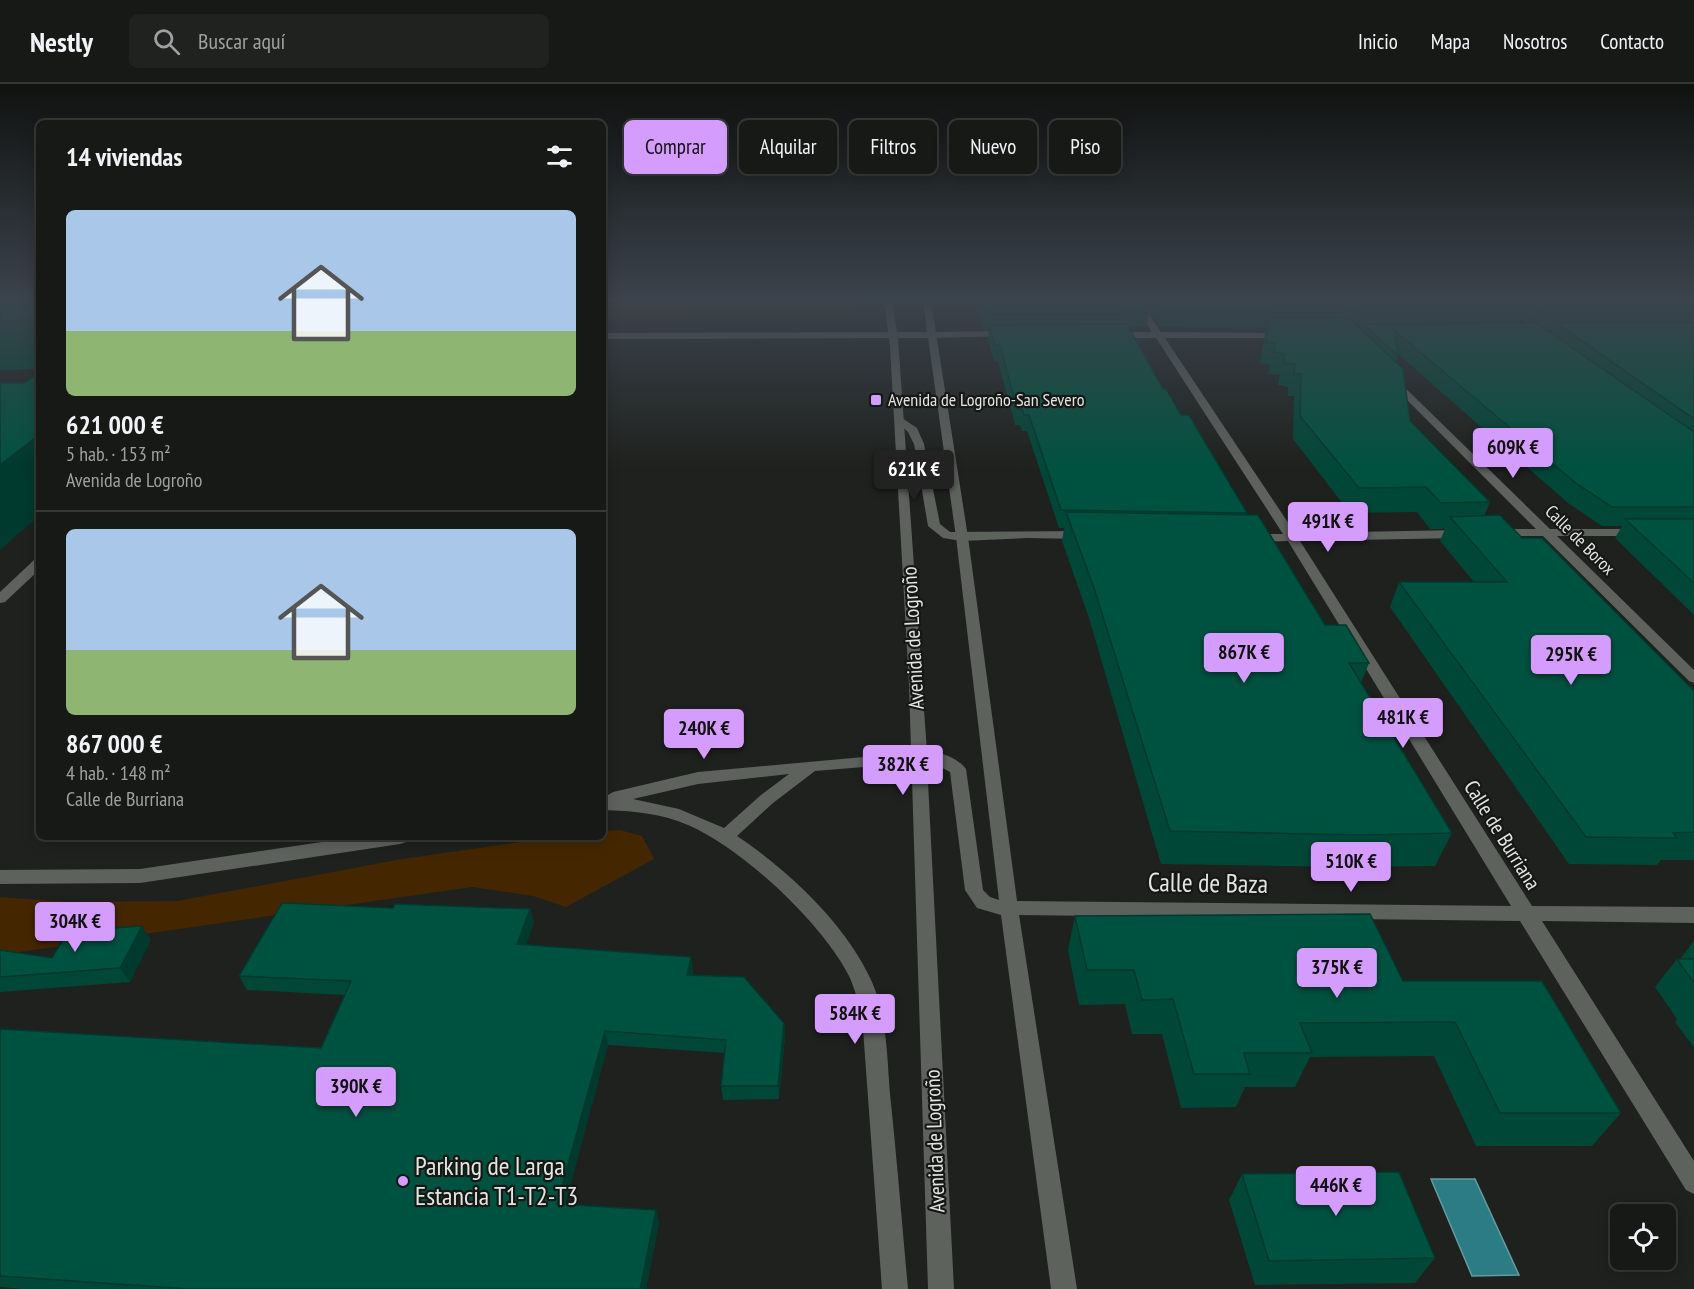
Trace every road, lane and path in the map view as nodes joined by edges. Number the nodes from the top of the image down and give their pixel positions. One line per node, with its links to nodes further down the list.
1 (895, 357): 5 (street, Avenida de Logroño)
2 (936, 357): 9 (street)
3 (1173, 357): 11 (street, Calle de Burriana)
4 (1380, 369): 6 (street, Calle de Borox)
5 (899, 419): 9 (street); 15 (street, Avenida de Logroño)
6 (1546, 532): 7 (street); 11 (street); 14 (street, Calle de Borox)
7 (1648, 532)
8 (1096, 535): 9 (street)
9 (962, 537): 22 (street)
10 (1234, 537): 11 (street)
11 (1292, 538): 23 (street, Calle de Burriana)
12 (36, 566): 13 (street)
13 (0, 599)
14 (1694, 678)
15 (919, 758): 16 (street); 22 (street, Calle de Baza); 27 (street, Avenida de Logroño)
16 (813, 766): 17 (street); 19 (street)
17 (606, 801)
18 (606, 802): 19 (street)
19 (725, 837): 26 (street)
20 (380, 840): 21 (street)
21 (0, 877)
22 (1009, 908): 23 (street, Calle de Baza); 28 (street)
23 (1526, 914): 24 (street, Calle de Baza); 25 (street, Calle de Burriana)
24 (1694, 915)
25 (1694, 1182)
26 (895, 1289)
27 (941, 1289)
28 (1064, 1289)

